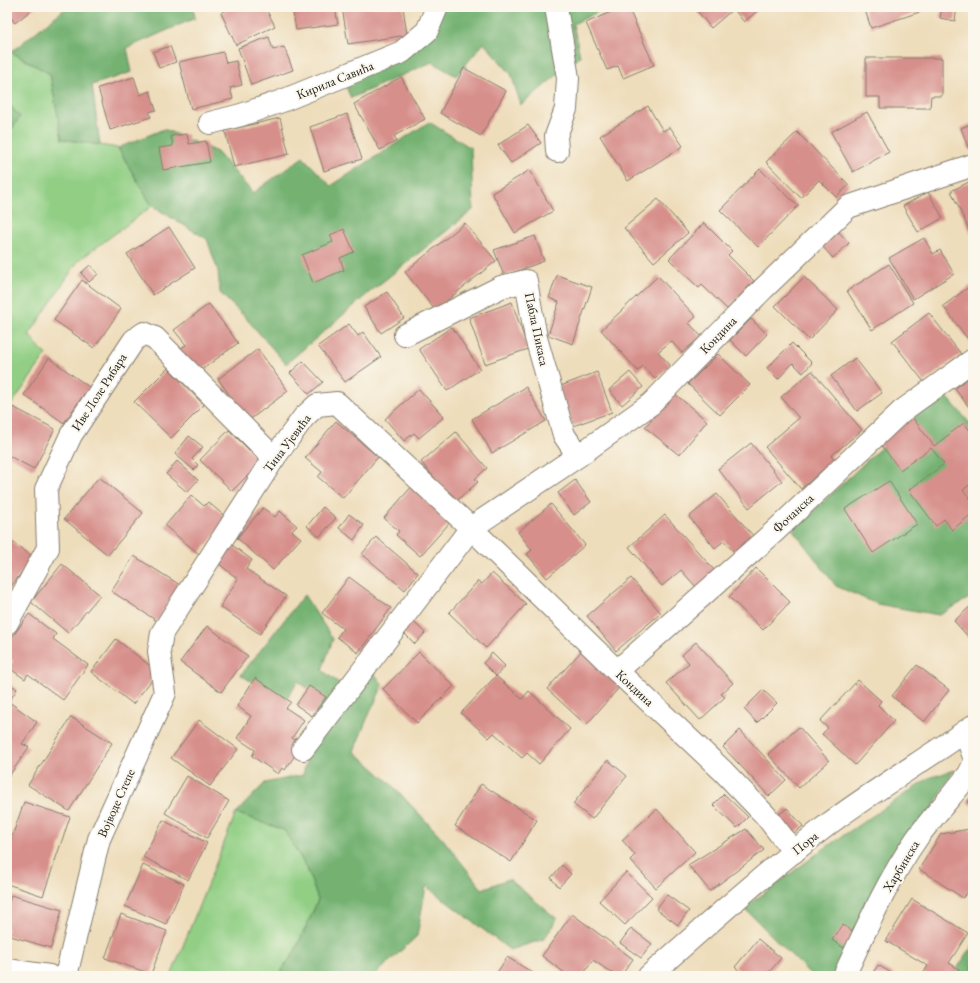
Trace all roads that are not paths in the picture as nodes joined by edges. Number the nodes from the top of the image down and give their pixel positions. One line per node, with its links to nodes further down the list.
1 (437, 7): 3 (street, Кирила Савића)
2 (556, 7): 4 (street)
3 (210, 123)
4 (556, 151)
5 (973, 165): 8 (street, Кондина)
6 (405, 335): 8 (street, Пабла Пикаса)
7 (973, 360): 13 (street, Фочанска)
8 (578, 456): 10 (street, Кондина)
9 (274, 458): 10 (street, Тина Ујевића); 11 (street, Иве Лоле Рибара); 12 (street, Тина Ујевића)
10 (471, 528): 13 (street, Кондина); 15 (street, Кондина)
11 (7, 622)
12 (162, 633): 21 (street, Војводе Степе)
13 (617, 671): 18 (street, Кондина)
14 (969, 729): 16 (street); 18 (street, Пора)
15 (303, 749)
16 (973, 754)
17 (973, 766): 23 (street, Харбинска)
18 (794, 852): 22 (street, Пора)
19 (7, 970): 20 (street)
20 (50, 976)
21 (66, 976)
22 (649, 976)
23 (844, 976)

